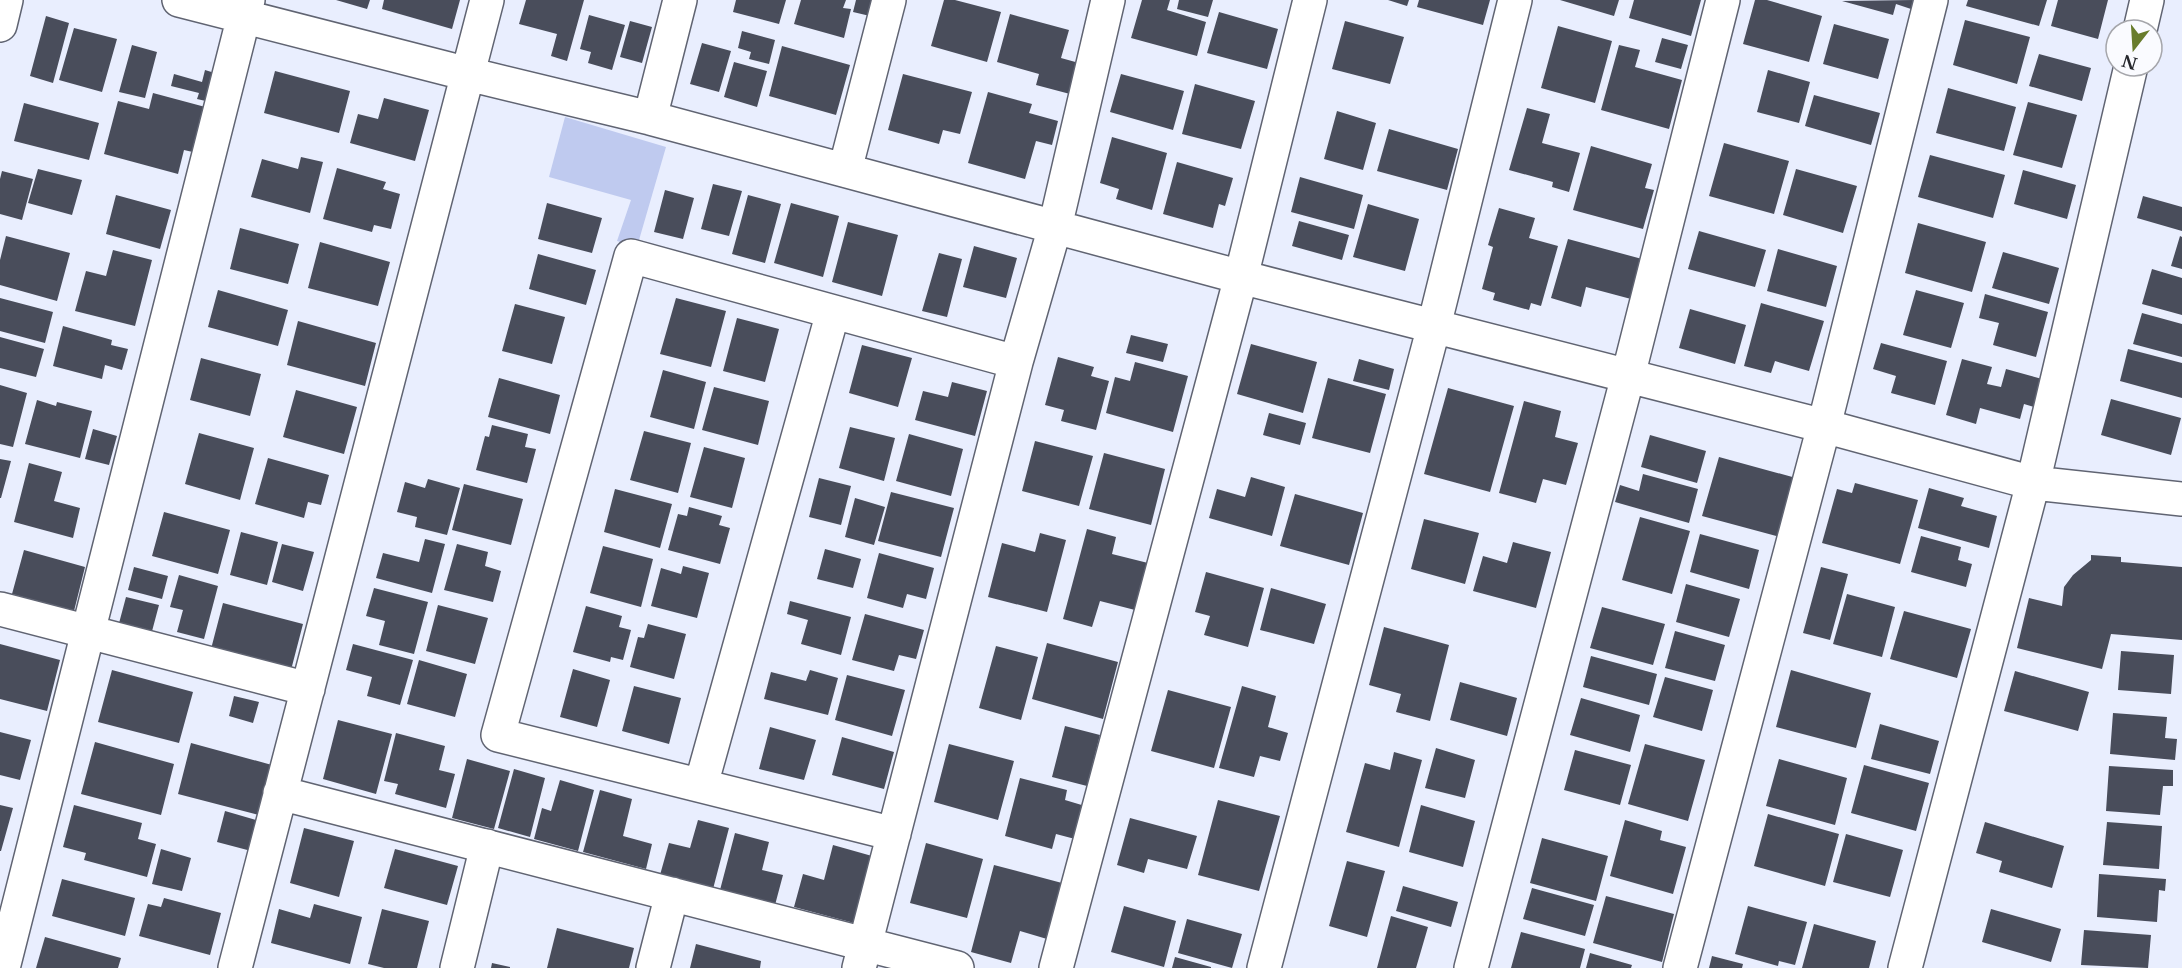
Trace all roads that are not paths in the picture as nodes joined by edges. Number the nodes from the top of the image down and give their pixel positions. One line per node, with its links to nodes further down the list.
1 (6, 0): 14 (street)
2 (179, 0): 12 (street)
3 (487, 0): 15 (street)
4 (680, 0): 17 (street)
5 (889, 0): 18 (street)
6 (1108, 0): 19 (street)
7 (1310, 0): 20 (street)
8 (1515, 0): 22 (street)
9 (1723, 0): 24 (street)
10 (1931, 0): 25 (street)
11 (2147, 0): 13 (street)
12 (246, 9): 15 (street); 29 (street)
13 (2143, 18)
14 (0, 25)
15 (468, 74): 17 (street); 30 (street)
16 (2128, 78): 26 (street)
17 (650, 117): 18 (street)
18 (845, 170): 19 (street)
19 (1055, 226): 20 (street); 23 (street)
20 (1241, 277): 22 (street); 42 (street)
21 (833, 312): 23 (street); 31 (street); 31 (street)
22 (1434, 326): 24 (street); 43 (street)
23 (1016, 362): 33 (street)
24 (1629, 376): 25 (street); 44 (street)
25 (1824, 426): 26 (street); 45 (street)
26 (2033, 483): 27 (street); 46 (street)
27 (2182, 499)
28 (0, 609): 29 (street)
29 (89, 632): 30 (street); 36 (street)
30 (308, 689): 32 (street)
31 (701, 785): 33 (street)
32 (280, 793): 34 (street); 38 (street)
33 (894, 834): 37 (street)
34 (487, 846): 35 (street); 39 (street)
35 (672, 894): 37 (street); 40 (street)
36 (3, 956)
37 (862, 956): 41 (street)
38 (235, 968)
39 (457, 968)
40 (653, 968)
41 (957, 968)
42 (1056, 968)
43 (1264, 968)
44 (1471, 968)
45 (1680, 968)
46 (1905, 968)

